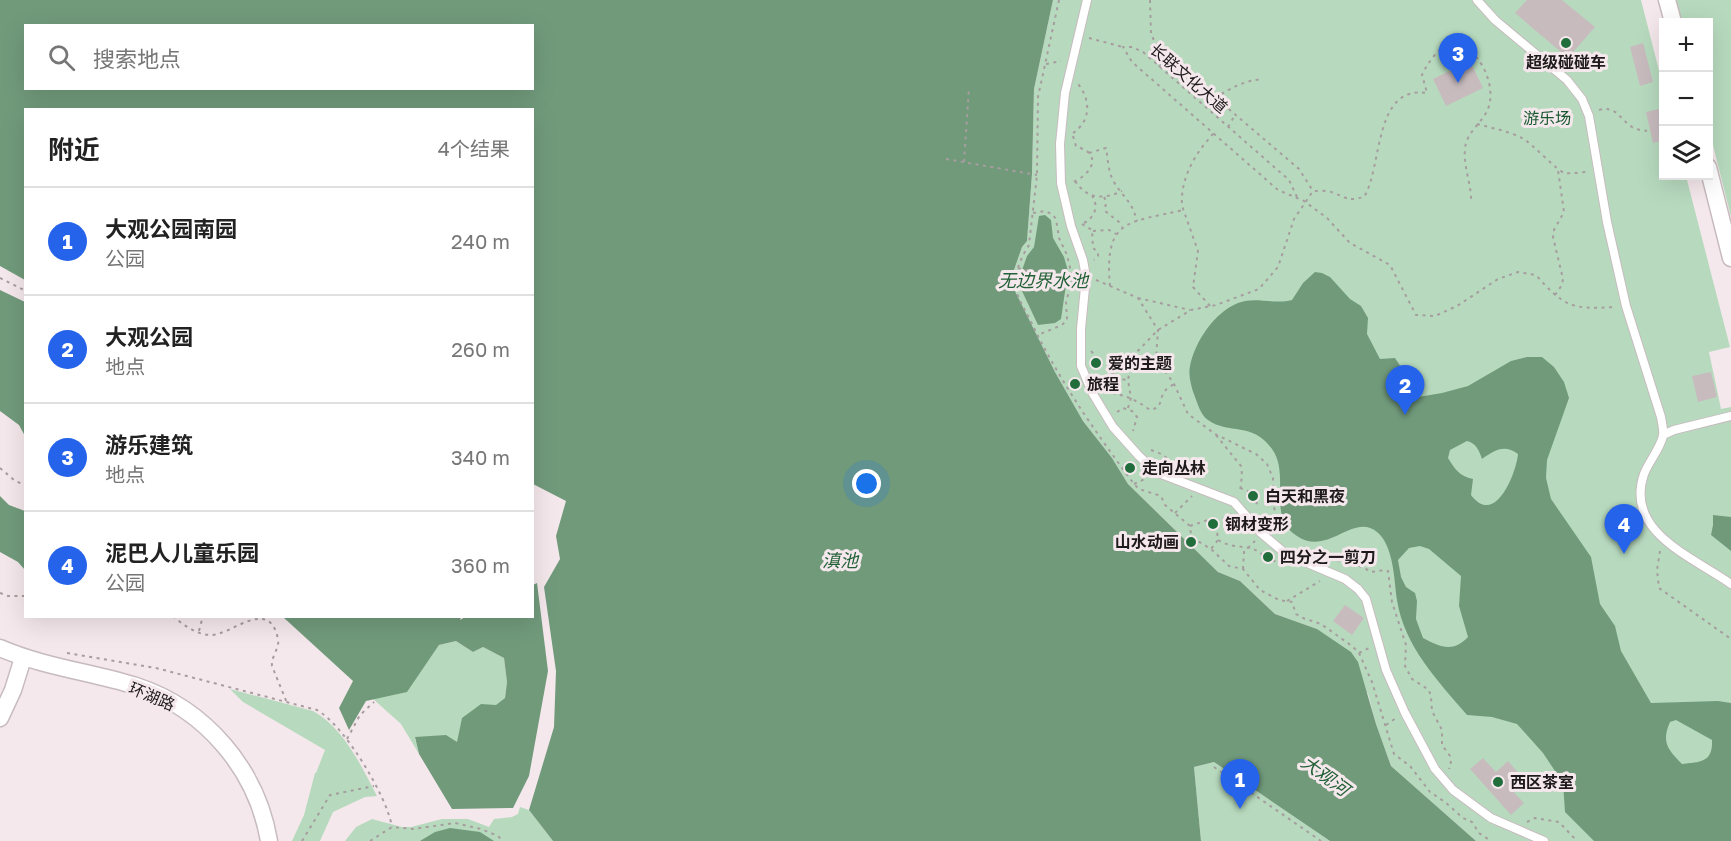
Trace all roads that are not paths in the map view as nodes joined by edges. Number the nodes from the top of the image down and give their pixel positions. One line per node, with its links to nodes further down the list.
1 (1087, 0): 14 (lane)
2 (1477, 0): 8 (lane)
3 (1667, 0): 4 (street)
4 (1672, 18)
5 (1711, 180): 6 (street)
6 (1731, 258)
7 (1731, 416): 8 (lane)
8 (1663, 435): 9 (lane)
9 (1731, 584)
10 (0, 648): 11 (street, 环湖路)
11 (23, 658): 12 (street); 13 (street, 环湖路)
12 (0, 718)
13 (270, 841)
14 (1544, 841)

